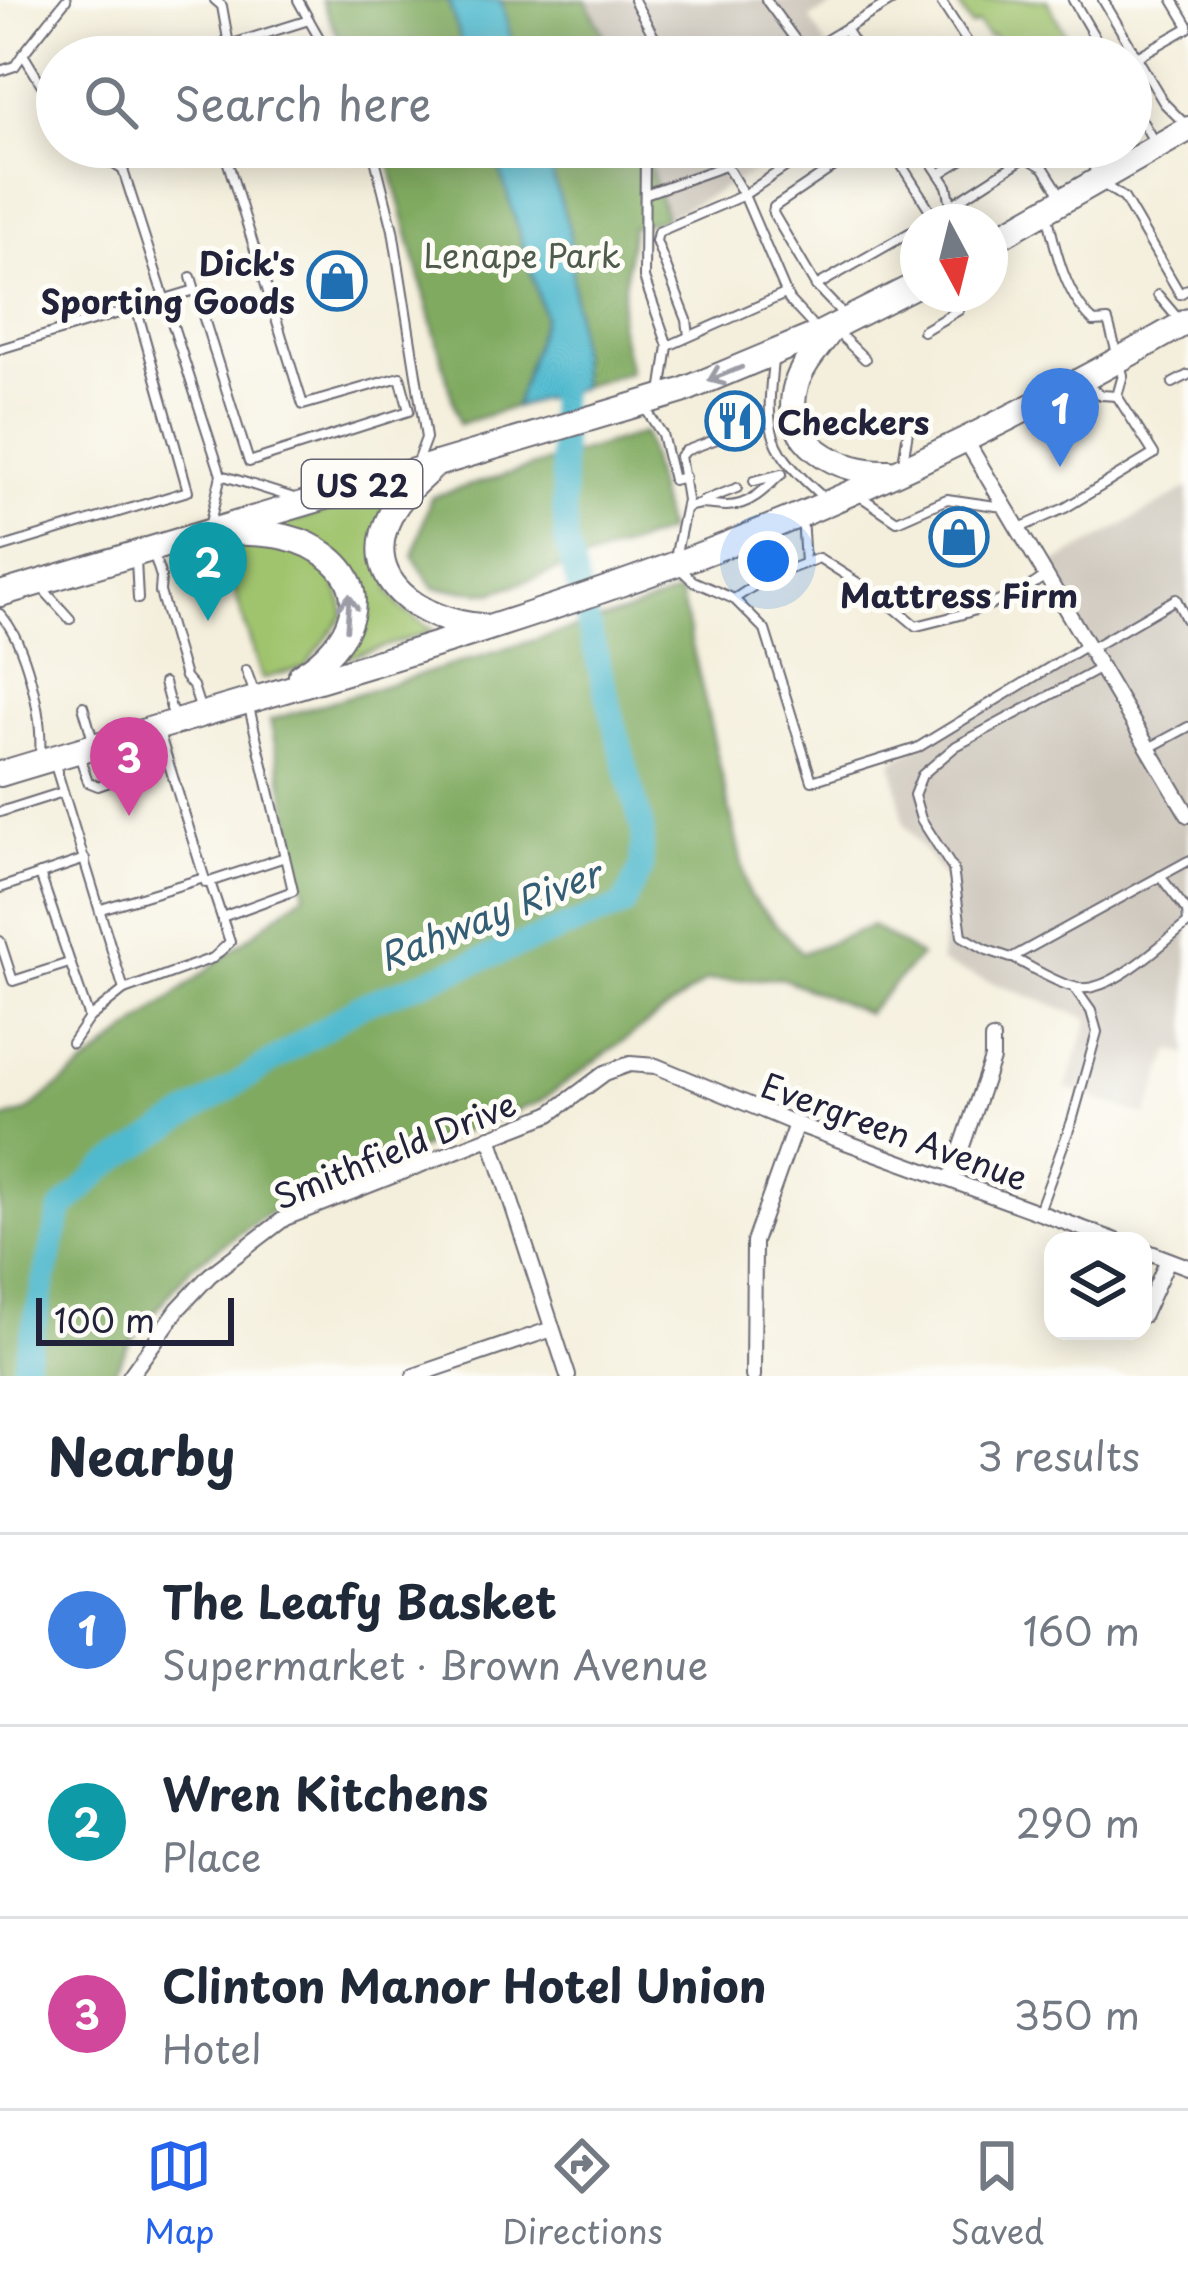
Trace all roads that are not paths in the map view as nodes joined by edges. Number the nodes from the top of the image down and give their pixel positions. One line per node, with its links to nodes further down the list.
1 (66, 0): 14 (lane)
2 (215, 0): 15 (lane)
3 (298, 0): 11 (lane)
4 (634, 0): 18 (lane)
5 (766, 0): 19 (lane)
6 (893, 0): 13 (lane)
7 (940, 0): 22 (lane)
8 (1073, 0): 23 (lane)
9 (1103, 0): 24 (lane)
10 (1173, 0): 12 (lane)
11 (309, 20): 16 (lane); 17 (lane)
12 (1188, 27): 26 (lane)
13 (845, 29): 20 (lane); 21 (lane)
14 (37, 36)
15 (228, 36)
16 (258, 36)
17 (316, 36)
18 (654, 36)
19 (792, 36)
20 (834, 36)
21 (850, 36)
22 (963, 36)
23 (1094, 36)
24 (1124, 36)
25 (36, 38): 27 (lane)
26 (1152, 48)
27 (23, 54): 28 (lane); 29 (lane)
28 (0, 71)
29 (36, 75)
30 (1152, 84): 31 (lane)
31 (1188, 128): 33 (highway)
32 (1152, 138): 33 (lane)
33 (1157, 147): 34 (highway)
34 (1152, 150)
35 (120, 168): 50 (lane)
36 (230, 168): 62 (lane)
37 (377, 168): 87 (lane)
38 (645, 168): 53 (lane)
39 (719, 168): 53 (lane)
40 (726, 168): 54 (lane)
41 (780, 168): 54 (lane)
42 (832, 168): 61 (lane)
43 (903, 168): 55 (lane)
44 (935, 168): 51 (lane)
45 (949, 168): 51 (lane)
46 (1010, 168): 56 (lane)
47 (1044, 168): 57 (lane)
48 (1093, 168): 52 (lane)
49 (1121, 168): 52 (highway)
50 (123, 170): 67 (lane)
51 (939, 174): 56 (lane)
52 (1098, 181): 57 (highway); 63 (lane)
53 (645, 194): 75 (lane)
54 (744, 195): 65 (lane); 73 (lane)
55 (925, 204)
56 (953, 204)
57 (1055, 205): 58 (highway); 78 (lane)
58 (1008, 232)
59 (900, 239): 61 (lane)
60 (190, 277): 62 (lane)
61 (816, 286): 71 (lane)
62 (194, 290): 67 (lane)
63 (1188, 290)
64 (900, 293): 71 (highway, US 22)
65 (785, 294): 71 (lane); 73 (lane)
66 (1158, 295): 70 (lane)
67 (164, 298): 68 (lane); 90 (lane)
68 (136, 307): 74 (lane); 104 (lane)
69 (956, 312): 72 (lane)
70 (1185, 322): 78 (highway)
71 (835, 327): 76 (highway, US 22); 77 (lane); 89 (highway)
72 (923, 331)
73 (689, 336): 75 (lane)
74 (0, 349)
75 (668, 351): 83 (lane)
76 (774, 354): 83 (highway, US 22, one-way to 83); 85 (lane)
77 (865, 359)
78 (1116, 361): 80 (highway); 82 (lane)
79 (1188, 374): 81 (lane)
80 (1081, 380): 82 (lane); 86 (highway)
81 (1173, 383)
82 (1118, 396): 102 (lane)
83 (651, 401): 87 (highway, US 22); 92 (lane)
84 (910, 419): 89 (lane)
85 (768, 420): 88 (lane); 92 (lane)
86 (965, 440): 89 (highway); 99 (street)
87 (426, 466): 96 (highway, US 22); 116 (highway)
88 (793, 470): 91 (lane); 98 (lane)
89 (899, 470): 95 (highway)
90 (221, 475): 96 (lane); 103 (lane)
91 (780, 475): 93 (lane); 97 (lane)
92 (685, 477): 100 (lane)
93 (754, 482)
94 (737, 488): 97 (lane)
95 (854, 491): 98 (highway); 99 (lane)
96 (305, 501): 103 (highway, US 22)
97 (702, 502): 100 (lane)
98 (828, 502): 101 (highway)
99 (1003, 506): 102 (street)
100 (686, 508): 106 (lane)
101 (802, 514): 106 (highway); 107 (lane)
102 (1016, 530): 108 (street)
103 (208, 531): 105 (highway, US 22); 121 (highway, one-way to 103)
104 (0, 548)
105 (144, 550): 109 (highway, US 22); 111 (lane); 123 (lane)
106 (674, 563): 112 (lane); 116 (highway)
107 (805, 563): 108 (lane); 112 (lane)
108 (1044, 577): 117 (street)
109 (37, 583): 110 (highway, US 22); 114 (lane)
110 (0, 594)
111 (138, 598)
112 (734, 599): 117 (lane)
113 (0, 614): 128 (lane)
114 (70, 619)
115 (1186, 619): 117 (lane)
116 (493, 627): 121 (highway)
117 (1087, 648): 118 (street)
118 (1099, 669): 127 (street); 145 (lane)
119 (245, 670): 121 (lane)
120 (164, 683): 124 (lane)
121 (259, 696): 123 (highway); 134 (lane)
122 (83, 706): 126 (lane)
123 (202, 713): 124 (highway)
124 (166, 724): 126 (highway); 129 (lane)
125 (1188, 728): 127 (lane)
126 (86, 748): 128 (highway); 129 (lane)
127 (1148, 749): 133 (street)
128 (46, 760): 130 (highway); 131 (lane)
129 (167, 762): 139 (lane)
130 (0, 773)
131 (63, 792): 132 (lane); 135 (lane)
132 (0, 812)
133 (1188, 815)
134 (285, 857): 139 (lane); 142 (lane)
135 (86, 859): 137 (lane); 141 (lane)
136 (1188, 860): 138 (lane)
137 (40, 874): 140 (lane); 146 (lane)
138 (1160, 876): 143 (lane); 145 (lane)
139 (207, 880): 141 (lane); 142 (lane)
140 (0, 888)
141 (100, 909): 150 (lane)
142 (222, 917): 150 (lane)
143 (1188, 923): 149 (lane)
144 (0, 941): 147 (lane)
145 (1012, 958): 149 (lane)
146 (68, 963): 147 (lane); 151 (lane)
147 (15, 980): 148 (lane)
148 (0, 987)
149 (1074, 988): 158 (lane)
150 (124, 990): 151 (lane)
151 (88, 1018): 153 (lane)
152 (992, 1039): 157 (street)
153 (72, 1043)
154 (656, 1066): 155 (street, Evergreen Avenue); 156 (street, Smithfield Drive)
155 (796, 1124): 157 (street, Evergreen Avenue); 168 (street)
156 (490, 1137): 164 (street); 165 (street, Smithfield Drive)
157 (951, 1178): 158 (street, Evergreen Avenue)
158 (1038, 1212): 159 (street, Evergreen Avenue)
159 (1092, 1232)
160 (1152, 1254): 161 (street)
161 (1168, 1260): 162 (street); 163 (street)
162 (1188, 1267)
163 (1152, 1295)
164 (552, 1329): 166 (street); 167 (street)
165 (130, 1376)
166 (414, 1376)
167 (568, 1376)
168 (753, 1376)

